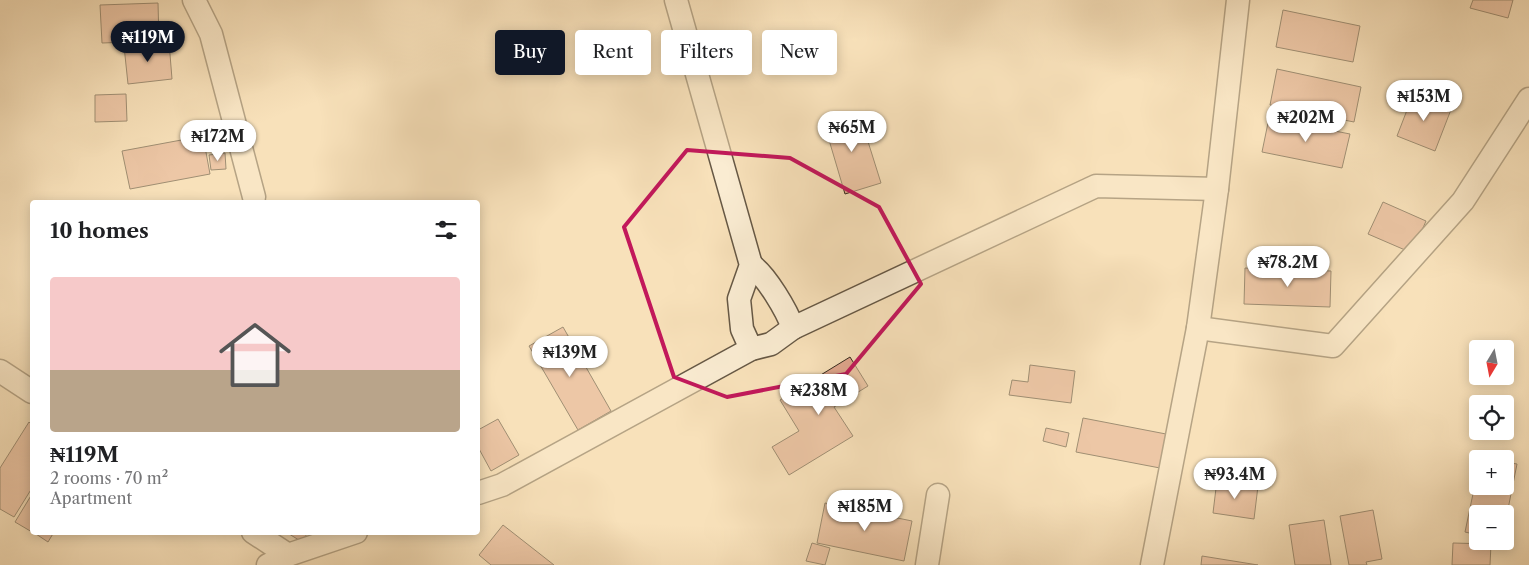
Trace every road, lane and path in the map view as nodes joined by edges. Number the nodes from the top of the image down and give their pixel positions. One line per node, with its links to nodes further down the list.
1 (194, 0): 6 (street)
2 (676, 0): 7 (street)
3 (1238, 0): 5 (street)
4 (1529, 99): 9 (street)
5 (1217, 189): 8 (street); 9 (street)
6 (254, 197)
7 (751, 265): 8 (street); 10 (street)
8 (793, 328): 10 (street)
9 (1198, 328): 20 (street)
10 (751, 349): 13 (street)
11 (0, 371): 12 (street)
12 (30, 391)
13 (480, 492)
14 (938, 495): 19 (street)
15 (258, 535): 17 (street)
16 (347, 535): 17 (street)
17 (288, 555): 18 (street)
18 (268, 565)
19 (927, 565)
20 (1152, 565)

